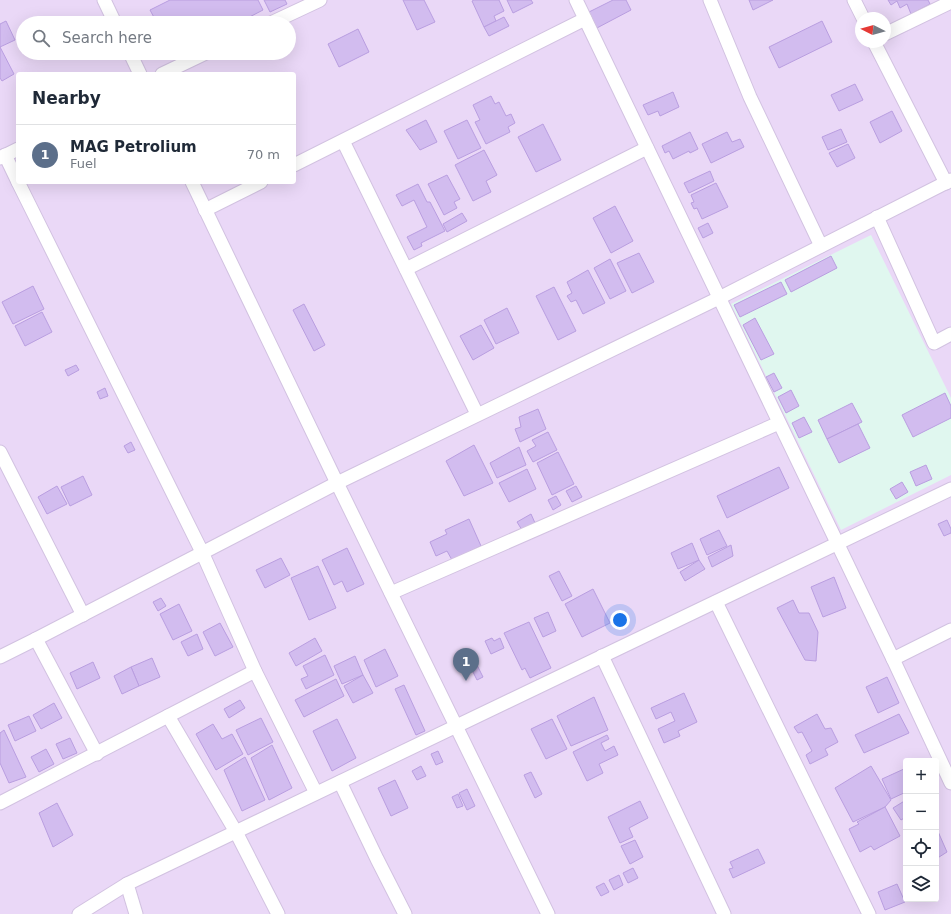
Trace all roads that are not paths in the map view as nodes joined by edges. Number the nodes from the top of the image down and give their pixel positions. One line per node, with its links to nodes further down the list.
1 (104, 0): 8 (street)
2 (320, 0): 9 (street)
3 (576, 0): 10 (street)
4 (710, 0): 29 (street)
5 (854, 0): 7 (street)
6 (951, 2): 11 (street)
7 (860, 12)
8 (112, 16)
9 (286, 16)
10 (585, 19): 17 (street); 18 (street)
11 (891, 31)
12 (877, 48): 23 (street)
13 (133, 60): 15 (street)
14 (191, 60): 16 (street)
15 (139, 72)
16 (166, 72)
17 (342, 141): 21 (street); 30 (street)
18 (647, 148): 30 (street); 31 (street)
19 (16, 149): 20 (street)
20 (2, 157): 22 (street)
21 (296, 164)
22 (16, 179)
23 (948, 181): 28 (street)
24 (19, 184): 39 (street)
25 (193, 184): 27 (street)
26 (257, 184): 27 (street)
27 (205, 210): 36 (street)
28 (877, 217): 29 (street); 32 (street)
29 (821, 246): 31 (street)
30 (406, 269): 33 (street)
31 (719, 298): 33 (street); 34 (street)
32 (951, 334)
33 (478, 414): 36 (street)
34 (779, 423): 38 (street); 40 (street)
35 (0, 452): 42 (street)
36 (337, 483): 39 (street); 40 (street)
37 (951, 489): 38 (street)
38 (837, 543): 41 (street); 47 (street)
39 (202, 552): 42 (street); 48 (street)
40 (391, 592): 50 (street)
41 (716, 602): 45 (street); 64 (street)
42 (83, 615): 44 (street)
43 (951, 630): 47 (street)
44 (36, 639): 46 (street); 51 (street)
45 (602, 656): 50 (street); 63 (street)
46 (0, 657)
47 (893, 659): 53 (street)
48 (255, 671): 49 (street); 54 (street)
49 (168, 716): 51 (street); 56 (street)
50 (456, 726): 52 (street); 62 (street)
51 (97, 754): 55 (street)
52 (340, 782): 54 (street); 61 (street)
53 (951, 782)
54 (316, 794): 56 (street)
55 (0, 803)
56 (236, 832): 57 (street); 60 (street)
57 (127, 884): 58 (street); 59 (street)
58 (79, 914)
59 (136, 914)
60 (278, 914)
61 (405, 914)
62 (548, 914)
63 (724, 914)
64 (869, 914)

